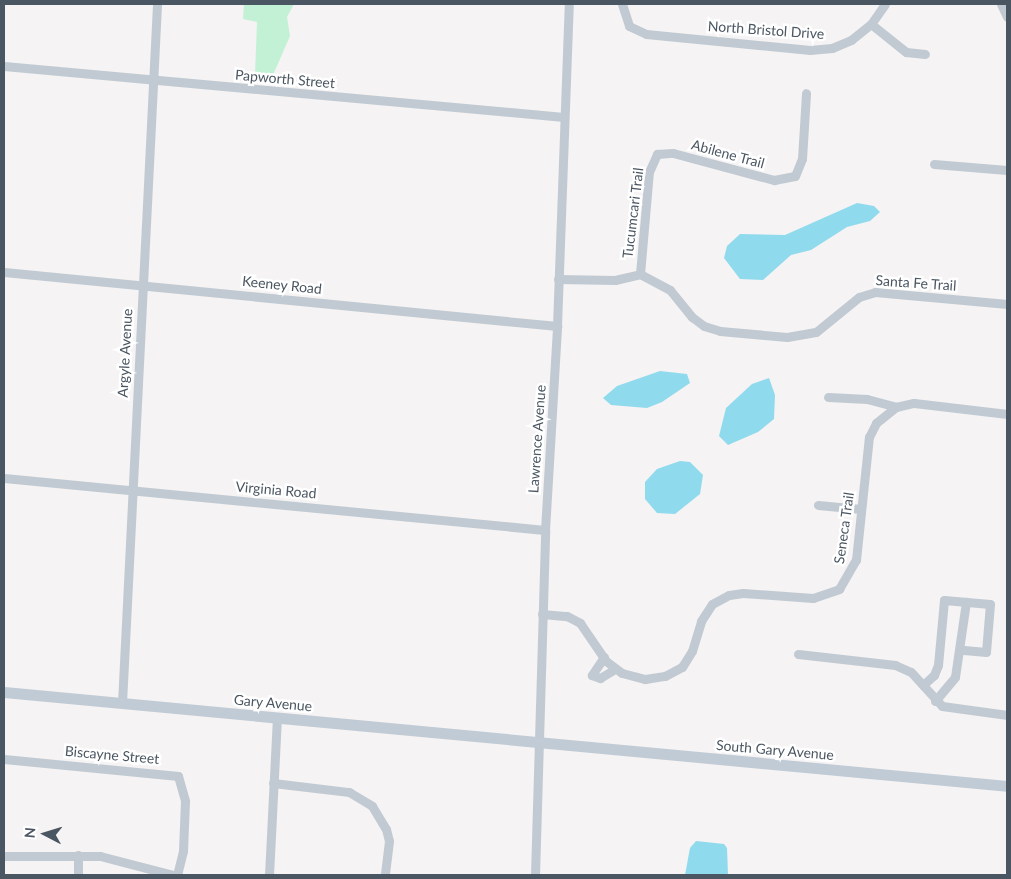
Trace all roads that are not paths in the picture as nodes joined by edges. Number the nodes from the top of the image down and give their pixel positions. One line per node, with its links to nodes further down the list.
1 (158, 4): 10 (street, Argyle Avenue)
2 (569, 4): 12 (street, Lawrence Avenue)
3 (622, 4): 7 (street, North Bristol Drive)
4 (884, 4): 7 (street, North Bristol Drive)
5 (1001, 4): 6 (street)
6 (1007, 17)
7 (871, 24): 8 (street)
8 (925, 54)
9 (4, 66): 10 (street, Papworth Street)
10 (153, 81): 12 (street, Papworth Street); 19 (street, Argyle Avenue)
11 (806, 93): 13 (street, Abilene Trail)
12 (564, 118): 18 (street, Lawrence Avenue)
13 (655, 157): 17 (street, Tucumcari Trail)
14 (934, 164): 15 (street)
15 (1007, 170)
16 (4, 272): 19 (street, Keeney Road)
17 (640, 274): 18 (street); 20 (street, Santa Fe Trail)
18 (558, 279): 21 (street, Lawrence Avenue)
19 (142, 286): 21 (street, Keeney Road); 26 (street, Argyle Avenue)
20 (1007, 304)
21 (558, 326): 29 (street, Lawrence Avenue)
22 (828, 397): 23 (street)
23 (896, 407): 24 (street); 28 (street, Seneca Trail)
24 (1007, 414)
25 (4, 478): 26 (street, Virginia Road)
26 (132, 491): 29 (street, Virginia Road); 39 (street, Argyle Avenue)
27 (818, 505): 28 (street)
28 (861, 509): 35 (street, Seneca Trail)
29 (545, 530): 31 (street, Lawrence Avenue)
30 (966, 602): 32 (street); 32 (street); 36 (street)
31 (542, 614): 34 (street, Seneca Trail); 42 (street, Lawrence Avenue)
32 (961, 650): 38 (street)
33 (798, 654): 36 (street)
34 (604, 657): 35 (street, Seneca Trail); 35 (street)
35 (615, 669)
36 (923, 685): 38 (street)
37 (4, 692): 39 (main road, Gary Avenue)
38 (935, 700): 40 (street)
39 (122, 703): 41 (main road, Gary Avenue)
40 (1007, 715)
41 (276, 718): 42 (main road, Gary Avenue); 44 (street)
42 (539, 744): 45 (main road, South Gary Avenue); 53 (street, Lawrence Avenue)
43 (4, 759): 50 (street, Biscayne Street)
44 (273, 783): 51 (street); 52 (street)
45 (1007, 786)
46 (4, 856): 47 (street)
47 (78, 856): 48 (street); 49 (street)
48 (78, 875)
49 (173, 875)
50 (178, 875)
51 (269, 875)
52 (385, 875)
53 (535, 875)

